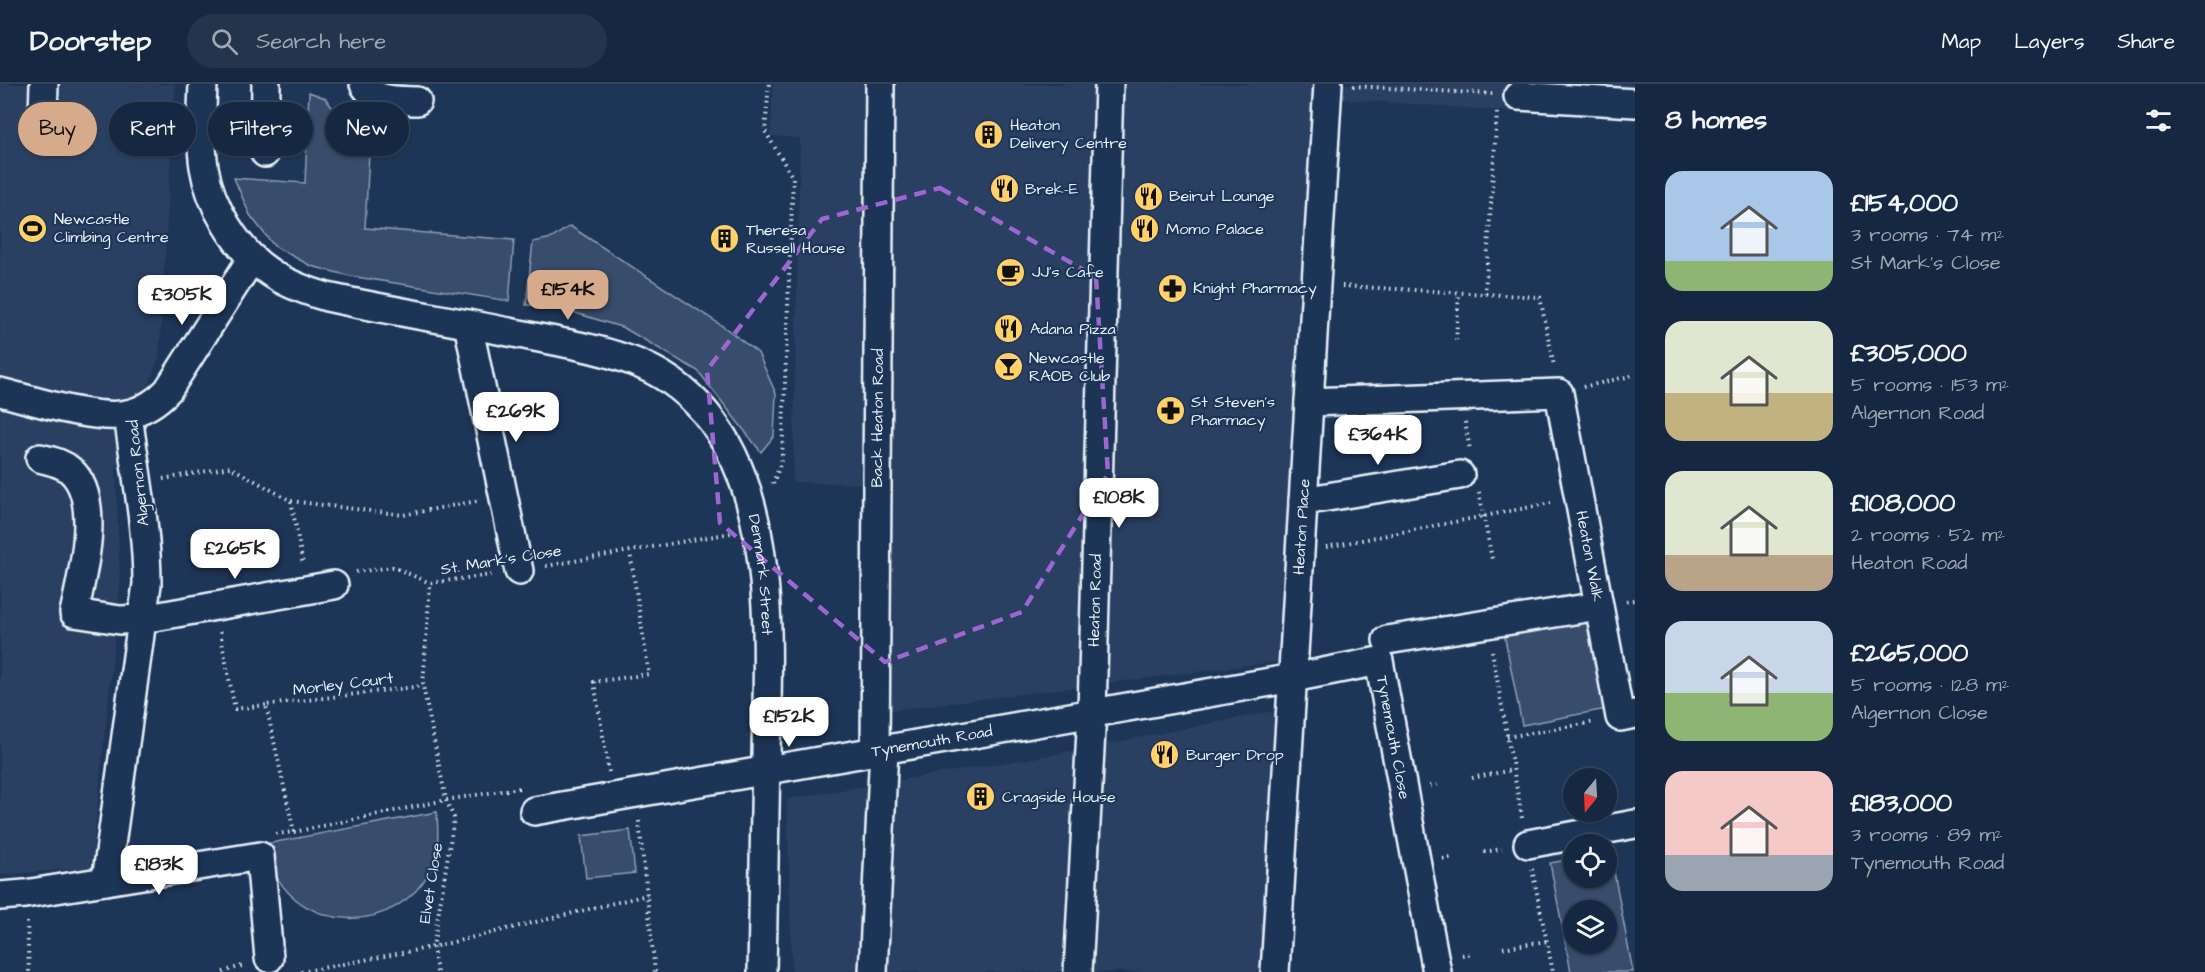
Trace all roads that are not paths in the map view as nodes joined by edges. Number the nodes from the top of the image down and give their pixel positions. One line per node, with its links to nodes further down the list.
1 (44, 84): 11 (street)
2 (203, 84): 14 (street)
3 (266, 84): 12 (street)
4 (364, 84): 10 (street)
5 (880, 84): 30 (street, Back Heaton Road)
6 (1109, 84): 28 (street, Heaton Road)
7 (1328, 84): 17 (street, Heaton Place)
8 (1606, 93): 9 (street); 13 (street)
9 (1508, 95)
10 (417, 101)
11 (43, 102)
12 (266, 102)
13 (1635, 103)
14 (252, 258): 15 (street, Denmark Street); 18 (street, Algernon Road)
15 (468, 324): 22 (street); 31 (street, Denmark Street)
16 (0, 392): 18 (street)
17 (1309, 402): 21 (street, Heaton Place); 24 (street, Heaton Walk)
18 (128, 414): 25 (street, Algernon Road)
19 (40, 458): 25 (street)
20 (1460, 475): 21 (street)
21 (1303, 501): 27 (street, Heaton Place)
22 (519, 571)
23 (334, 585): 25 (street)
24 (1599, 606): 26 (street); 29 (street, Heaton Walk)
25 (143, 619): 35 (street, Algernon Road)
26 (1387, 640)
27 (1293, 678): 28 (street, Tynemouth Road); 41 (street, Heaton Place); 42 (street, Tynemouth Close)
28 (1092, 712): 30 (street, Tynemouth Road); 40 (street, Heaton Road)
29 (1627, 716)
30 (879, 750): 31 (street, Tynemouth Road); 39 (street, Back Heaton Road)
31 (766, 770): 32 (street, Tynemouth Road); 38 (street, Denmark Street)
32 (534, 811)
33 (1635, 824): 34 (street)
34 (1528, 844)
35 (106, 881): 36 (street); 37 (street)
36 (13, 895)
37 (269, 958)
38 (762, 972)
39 (873, 972)
40 (1078, 972)
41 (1275, 972)
42 (1437, 972)

